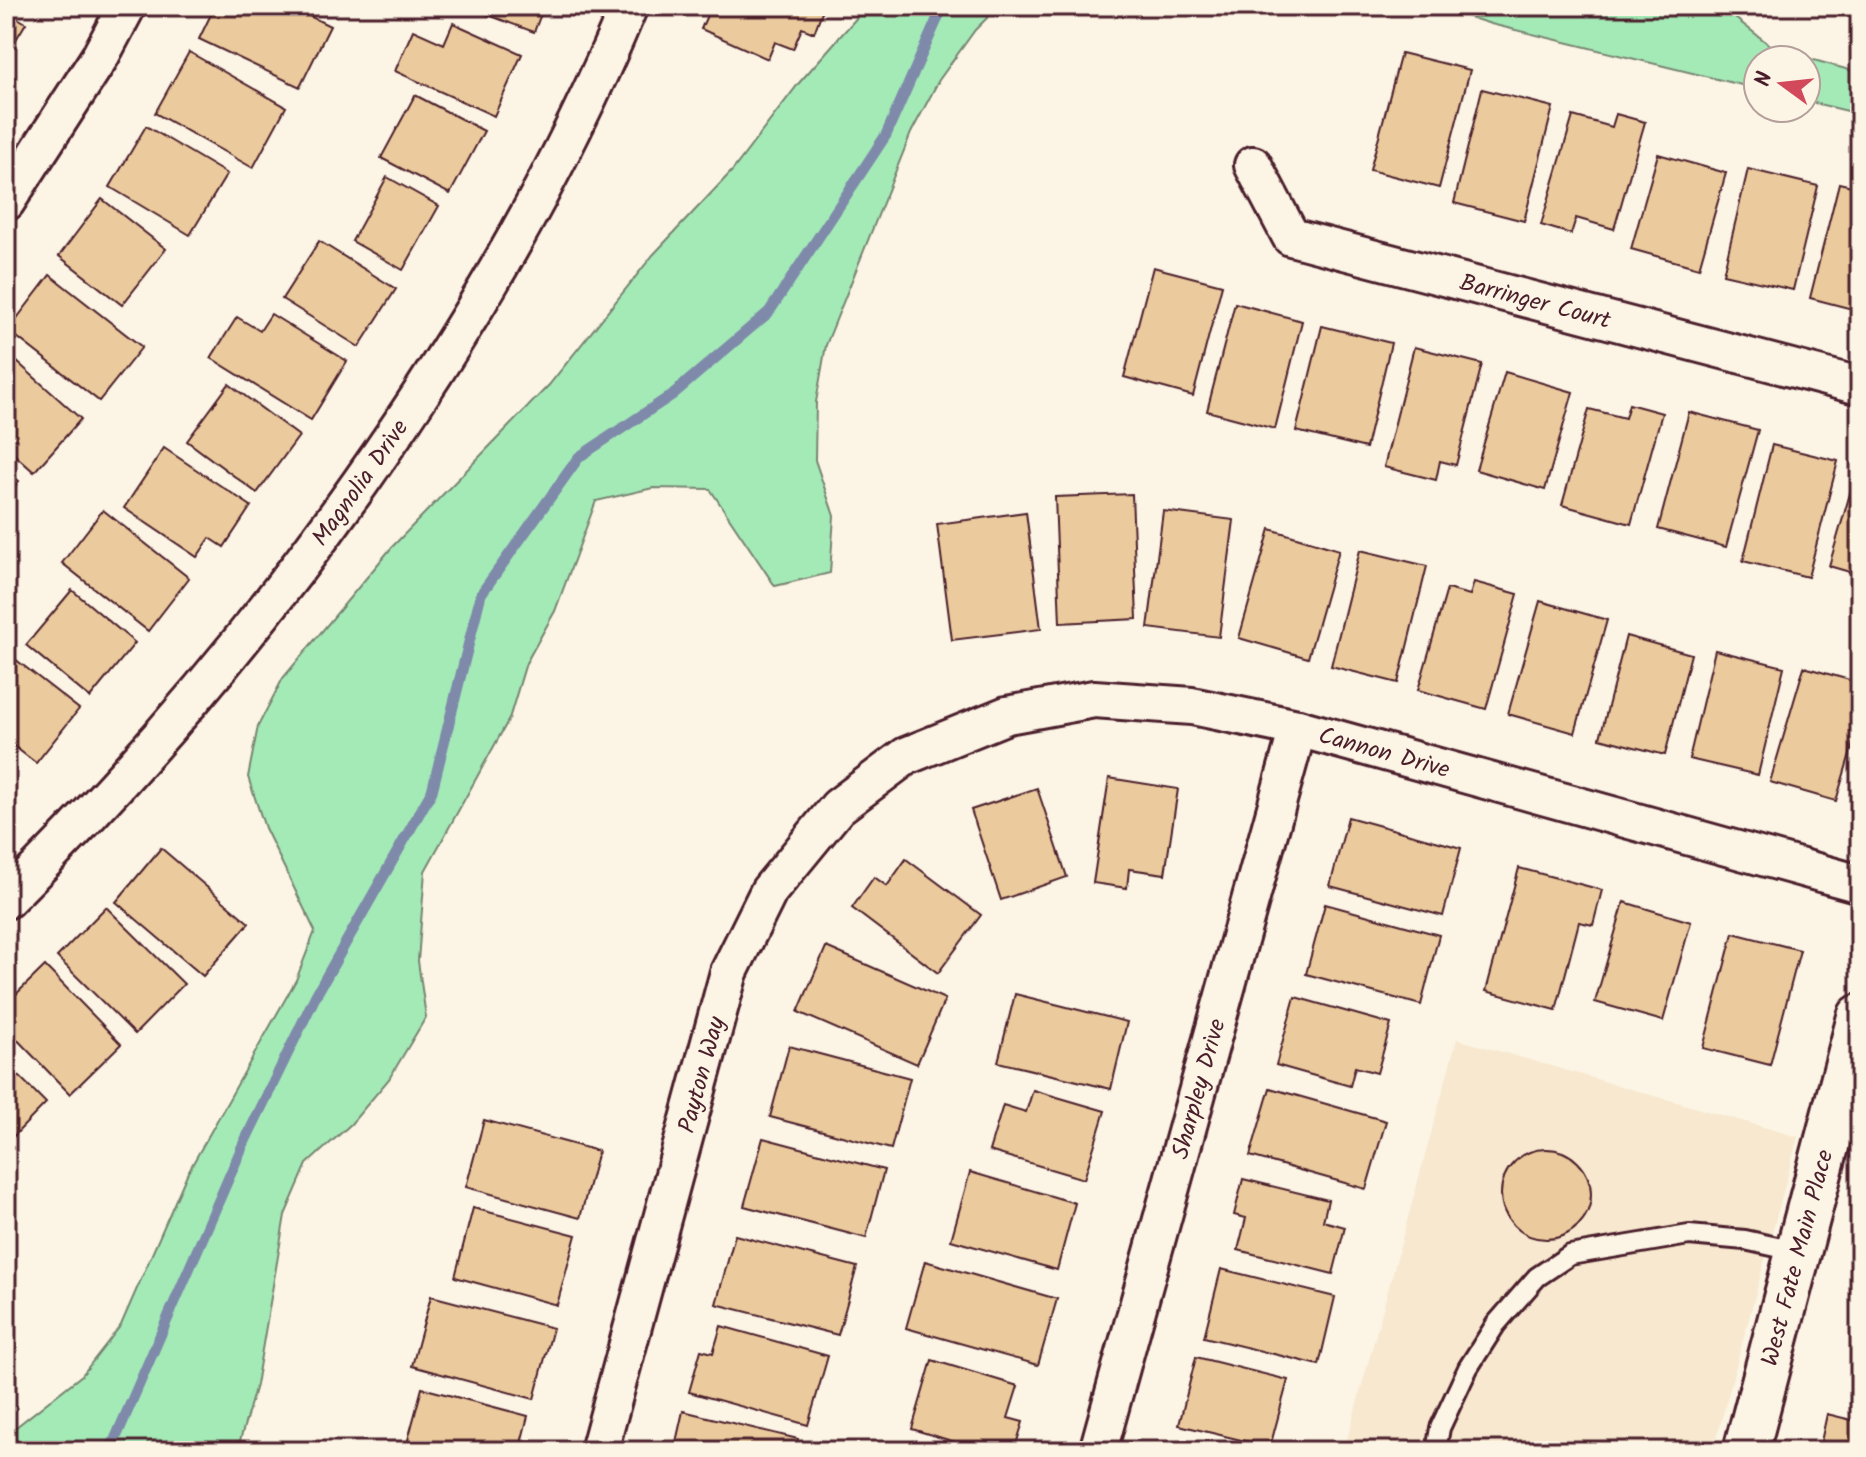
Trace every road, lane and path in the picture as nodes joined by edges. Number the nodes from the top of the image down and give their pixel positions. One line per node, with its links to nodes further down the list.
1 (127, 6): 4 (street)
2 (629, 6): 9 (street, Magnolia Drive)
3 (1253, 165): 5 (street, Barringer Court)
4 (6, 202)
5 (1860, 386)
6 (1298, 728): 7 (street, Cannon Drive); 8 (street, Cannon Drive); 13 (street, Sharpley Drive)
7 (906, 756): 12 (street, Payton Way)
8 (1860, 884)
9 (6, 900)
10 (1860, 1017): 11 (street, West Fate Main Place)
11 (1799, 1252): 14 (lane); 15 (street, West Fate Main Place)
12 (599, 1451)
13 (1098, 1451)
14 (1436, 1451)
15 (1746, 1451)

